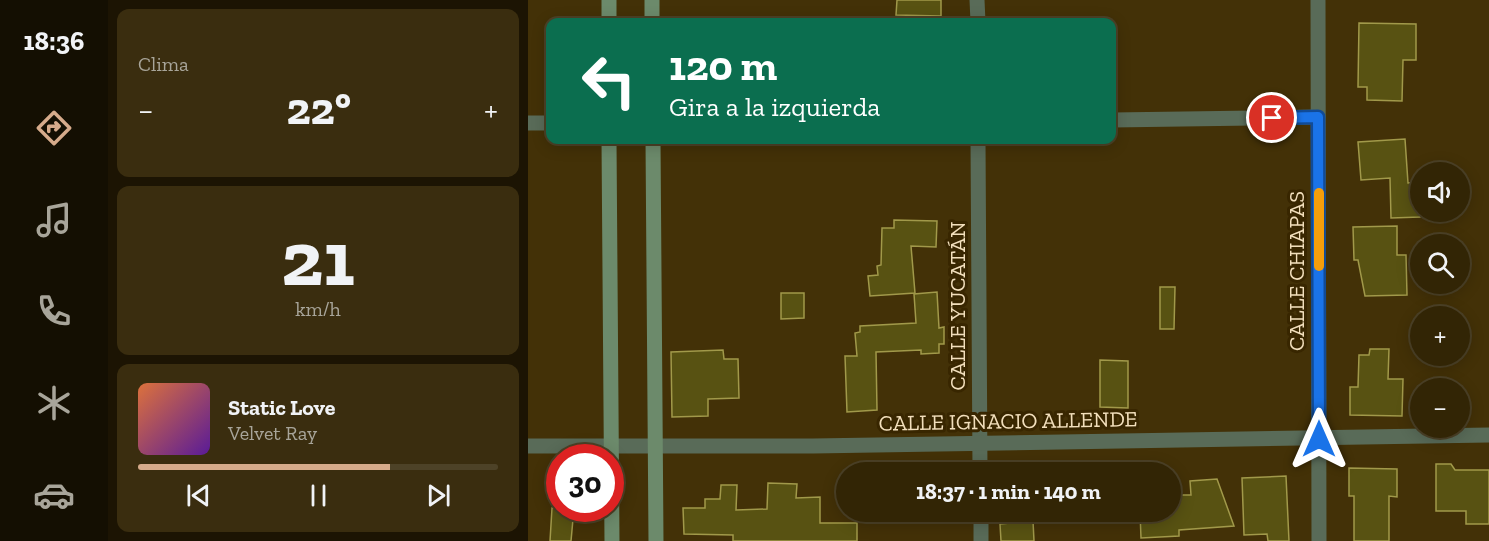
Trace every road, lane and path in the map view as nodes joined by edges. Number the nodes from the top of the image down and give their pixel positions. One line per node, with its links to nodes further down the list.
1 (609, 0): 5 (street)
2 (652, 0): 6 (street)
3 (977, 0): 7 (street)
4 (1318, 0): 8 (street, CALLE CHIAPAS)
5 (609, 18)
6 (652, 18)
7 (978, 18)
8 (1318, 117): 9 (street); 16 (street, CALLE CHIAPAS)
9 (1116, 120)
10 (528, 123): 11 (street)
11 (546, 123)
12 (609, 144): 17 (street)
13 (653, 144): 22 (street)
14 (978, 144): 18 (street, CALLE YUCATÁN)
15 (1489, 435): 16 (street, CALLE IGNACIO ALLENDE)
16 (1319, 439): 18 (street, CALLE IGNACIO ALLENDE); 29 (street, CALLE CHIAPAS)
17 (611, 444)
18 (980, 444): 22 (street, CALLE IGNACIO ALLENDE); 23 (street, CALLE YUCATÁN)
19 (624, 446): 22 (street, CALLE IGNACIO ALLENDE)
20 (528, 447): 21 (street, CALLE IGNACIO ALLENDE)
21 (546, 447)
22 (655, 447): 27 (street)
23 (980, 462)
24 (612, 522): 26 (street)
25 (981, 522): 28 (street)
26 (612, 541)
27 (656, 541)
28 (981, 541)
29 (1319, 541)

